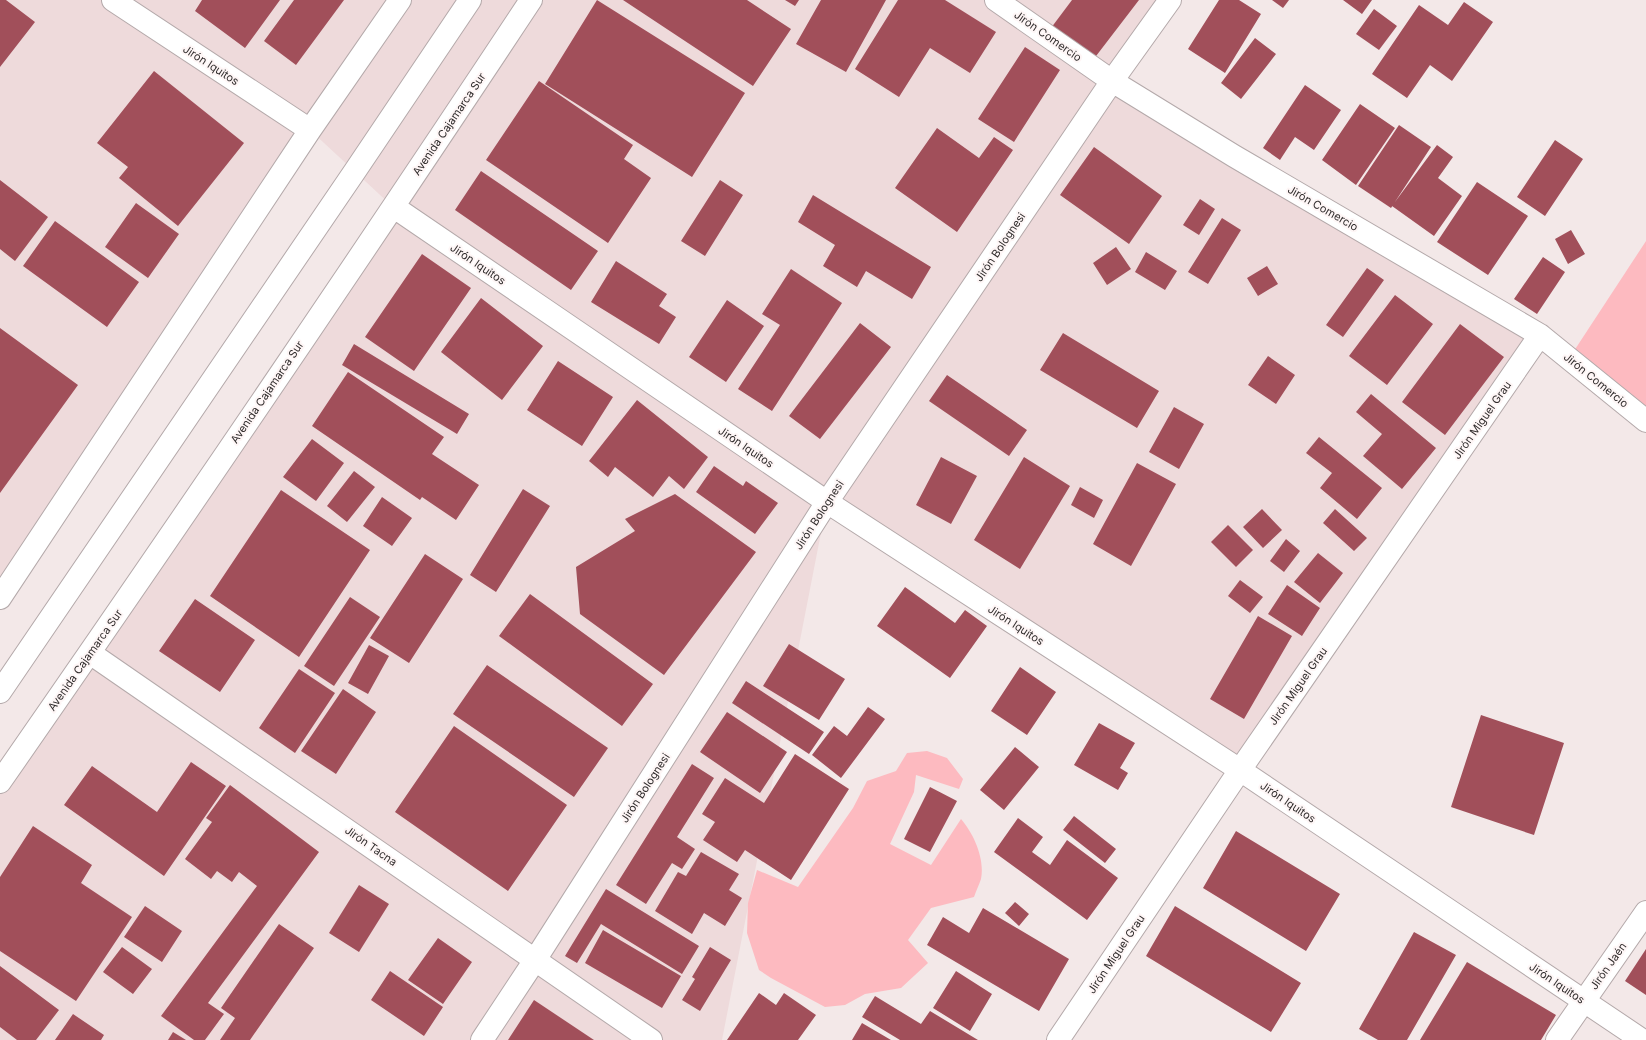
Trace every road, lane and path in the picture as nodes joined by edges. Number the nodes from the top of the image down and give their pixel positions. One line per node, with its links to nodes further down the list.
1 (112, 0): 8 (main road, Jirón Iquitos)
2 (400, 0): 8 (main road)
3 (470, 0): 15 (main road)
4 (531, 0): 9 (main road, Avenida Cajamarca Sur)
5 (996, 0): 7 (main road, Jirón Comercio)
6 (1170, 0): 7 (main road, Jirón Bolognesi)
7 (1112, 81): 10 (main road, Jirón Comercio); 12 (main road, Jirón Bolognesi)
8 (310, 130): 13 (main road)
9 (394, 207): 12 (main road, Jirón Iquitos); 14 (main road, Avenida Cajamarca Sur)
10 (1540, 335): 11 (main road, Jirón Comercio); 16 (main road, Jirón Miguel Grau)
11 (1646, 421)
12 (827, 502): 16 (main road, Jirón Iquitos); 19 (main road, Jirón Bolognesi)
13 (4, 585)
14 (90, 653): 17 (main road, Avenida Cajamarca Sur); 19 (main road, Jirón Tacna)
15 (0, 692)
16 (1240, 770): 22 (main road, Jirón Miguel Grau); 24 (main road, Jirón Iquitos)
17 (0, 782)
18 (1646, 912): 23 (main road, Jirón Jaén)
19 (535, 960): 20 (main road, Jirón Bolognesi); 21 (main road, Jirón Tacna)
20 (482, 1040)
21 (651, 1040)
22 (1058, 1040)
23 (1557, 1040)
24 (1642, 1040)

